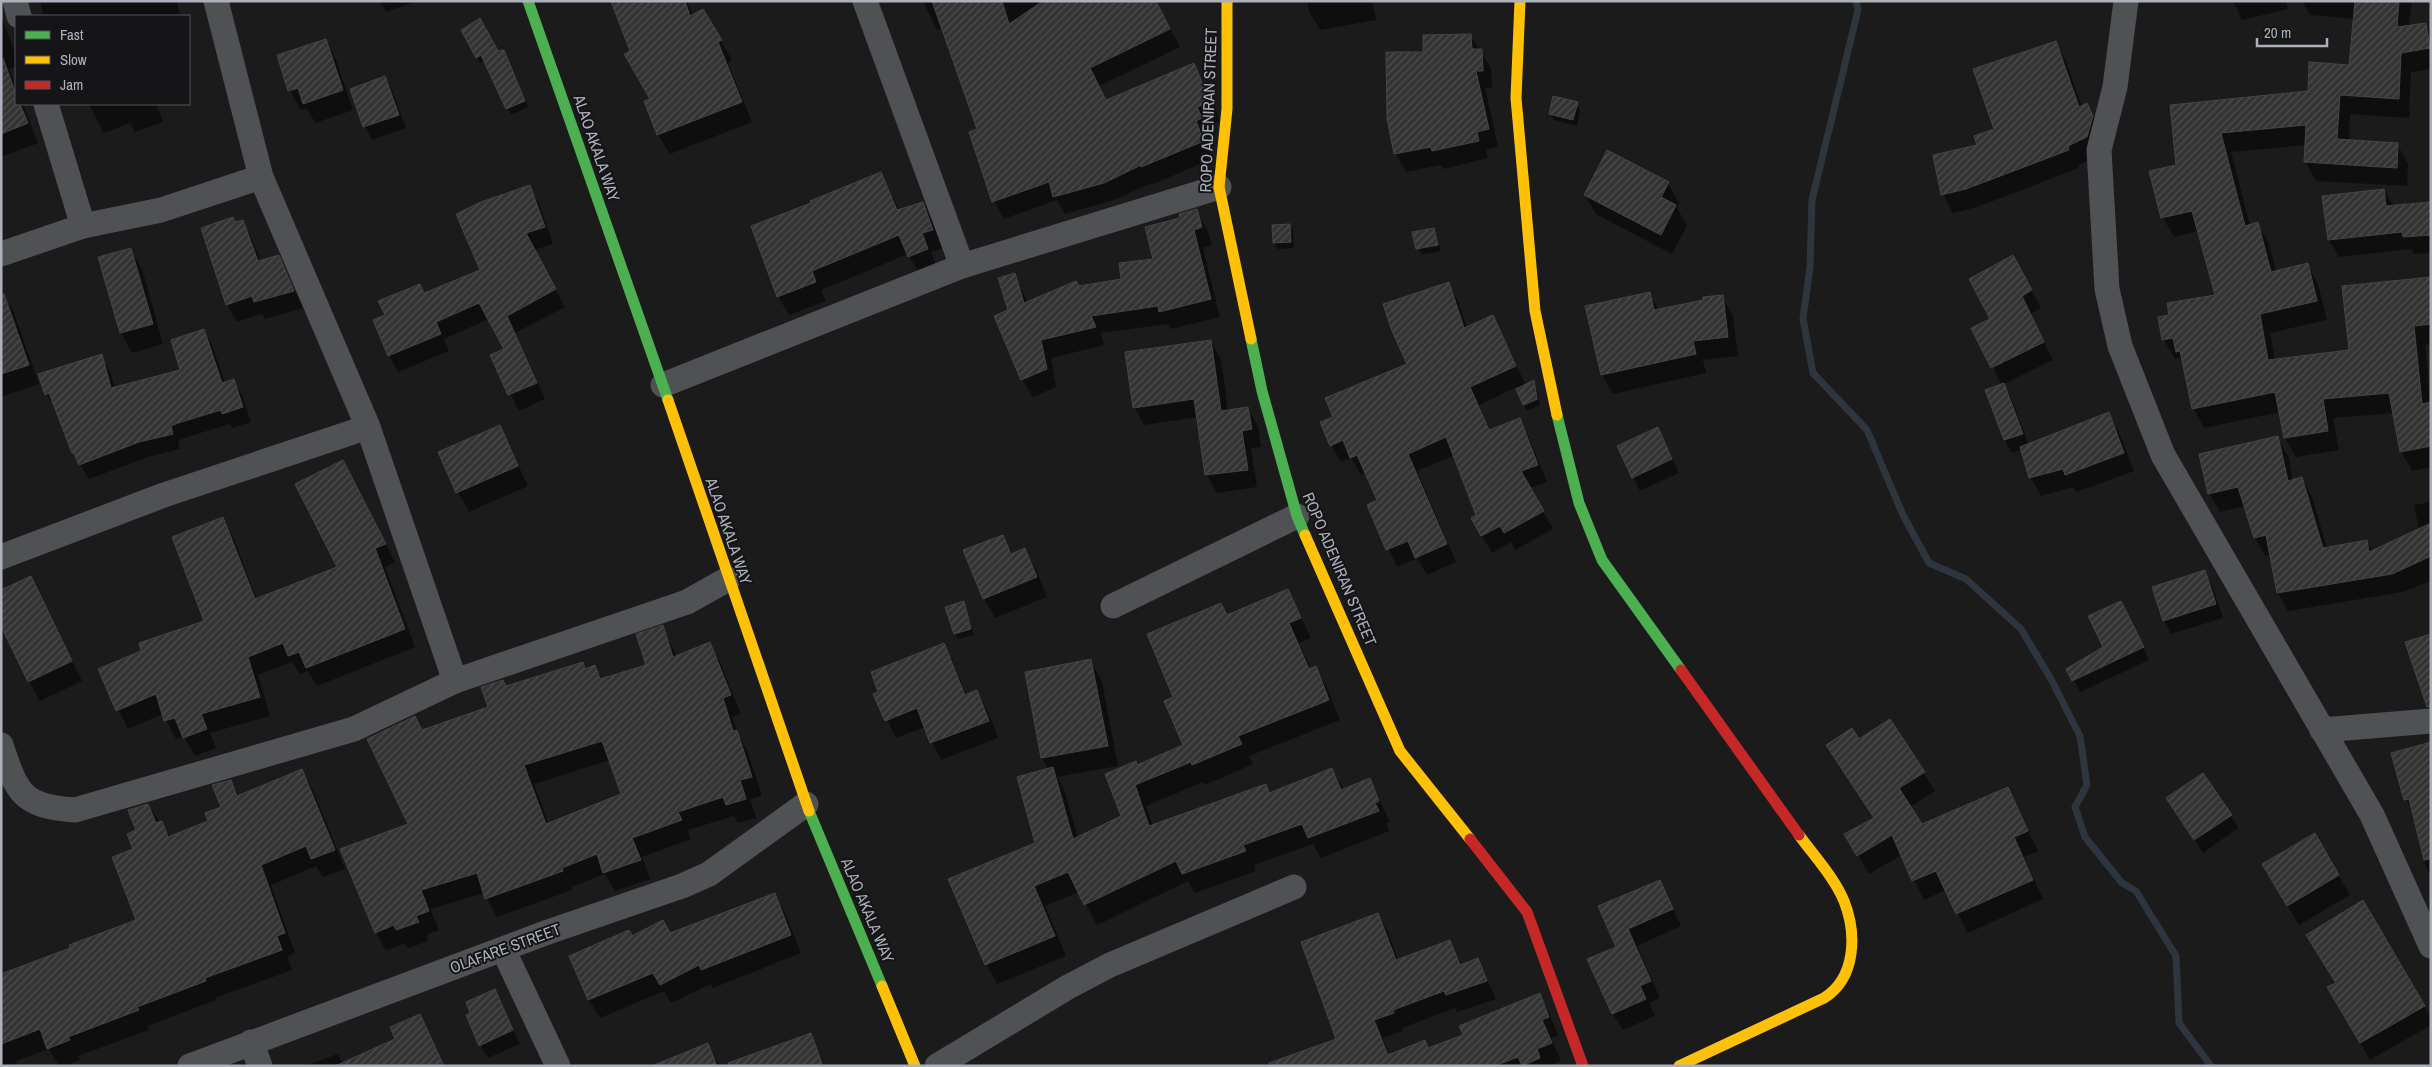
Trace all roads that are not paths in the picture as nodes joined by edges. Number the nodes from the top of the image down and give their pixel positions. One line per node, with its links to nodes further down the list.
1 (15, 1): 8 (street)
2 (216, 1): 10 (street)
3 (528, 1): 15 (street, ALAO AKALA WAY)
4 (865, 1): 14 (street)
5 (1227, 1): 11 (street, ROPO ADENIRAN STREET)
6 (1520, 1): 36 (street)
7 (2126, 1): 23 (street)
8 (19, 15)
9 (46, 105): 12 (street)
10 (261, 177): 12 (street); 16 (street)
11 (1219, 187): 14 (street); 17 (street, ROPO ADENIRAN STREET)
12 (83, 226): 13 (street)
13 (1, 254)
14 (962, 266): 15 (street)
15 (663, 385): 19 (street, ALAO AKALA WAY)
16 (368, 427): 18 (street); 21 (street)
17 (1297, 516): 20 (street); 35 (street, ROPO ADENIRAN STREET)
18 (1, 557)
19 (728, 579): 21 (street); 25 (street, ALAO AKALA WAY)
20 (1113, 606)
21 (455, 682): 24 (street)
22 (2431, 721): 23 (street)
23 (2322, 730): 27 (street)
24 (1, 745)
25 (806, 804): 28 (street, OLAFARE STREET); 33 (street, ALAO AKALA WAY)
26 (1294, 887): 34 (street)
27 (2431, 946)
28 (503, 949): 29 (street, OLAFARE STREET); 32 (street)
29 (251, 1042): 30 (street, OLAFARE STREET); 31 (street)
30 (190, 1066)
31 (260, 1066)
32 (558, 1066)
33 (916, 1066)
34 (937, 1066)
35 (1583, 1066)
36 (1679, 1066)

